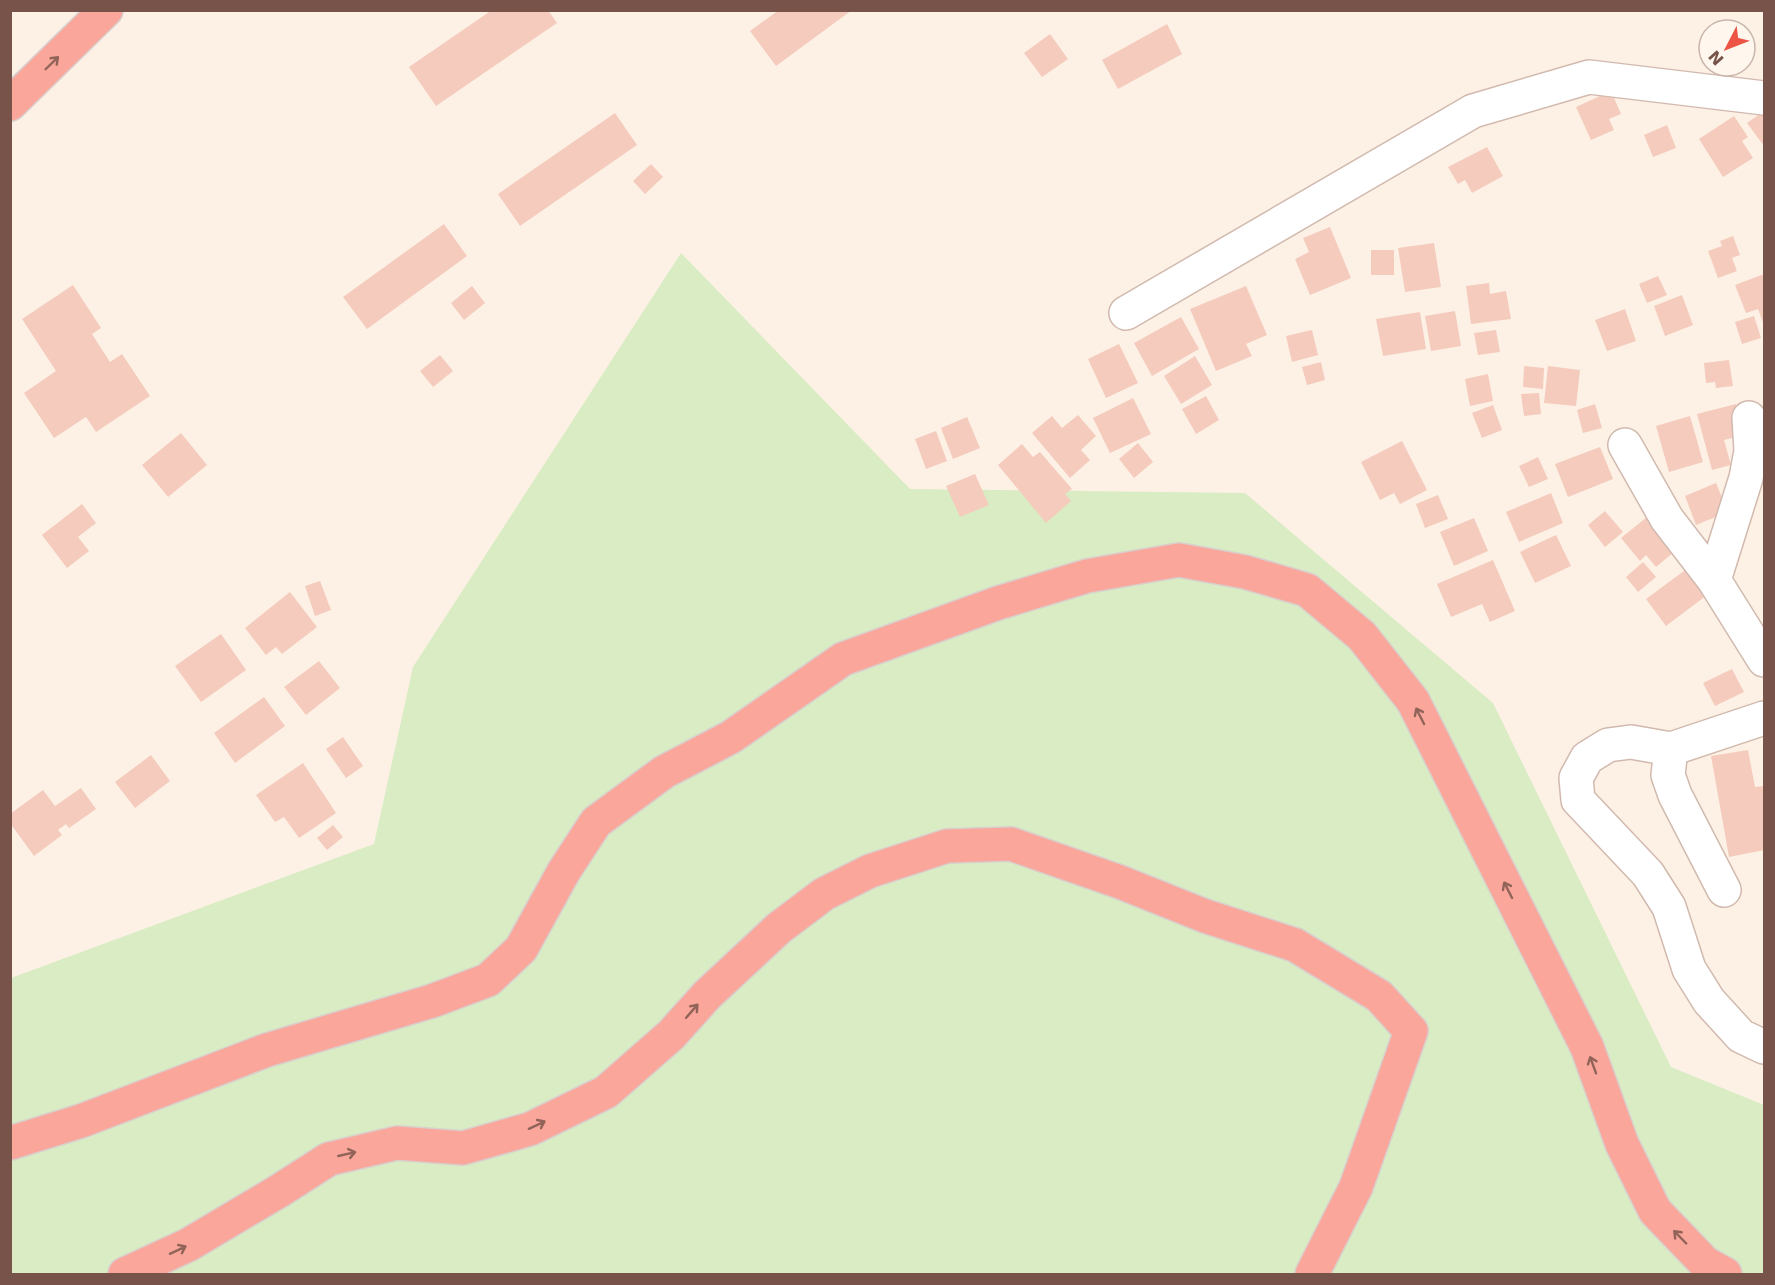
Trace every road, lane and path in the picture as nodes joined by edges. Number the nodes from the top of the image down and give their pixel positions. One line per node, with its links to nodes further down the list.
1 (106, 10): 3 (highway, one-way to 1)
2 (1764, 98): 4 (street)
3 (10, 104)
4 (1126, 313)
5 (1749, 418): 7 (street)
6 (1625, 445): 7 (street)
7 (1714, 580): 8 (street)
8 (1764, 660)
9 (1764, 718): 10 (street)
10 (1671, 749): 11 (street); 12 (street)
11 (1724, 890)
12 (1764, 1047)
13 (10, 1143): 16 (highway, one-way to 13)
14 (125, 1275): 15 (highway, one-way to 15)
15 (1312, 1275)
16 (1725, 1275)

